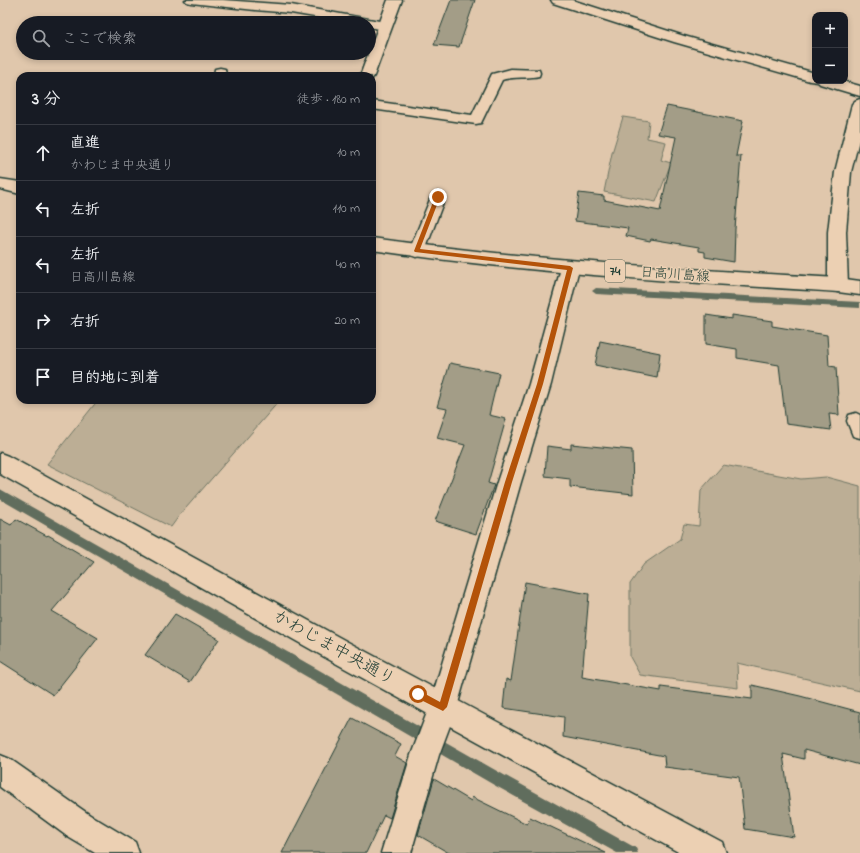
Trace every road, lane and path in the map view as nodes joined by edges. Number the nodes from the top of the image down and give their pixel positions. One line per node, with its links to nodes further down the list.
1 (191, 0): 4 (lane)
2 (395, 0): 6 (street)
3 (558, 0): 11 (street)
4 (329, 16)
5 (376, 24): 6 (lane)
6 (385, 26): 7 (street)
7 (376, 51)
8 (373, 60): 9 (street)
9 (368, 72)
10 (534, 73): 15 (lane)
11 (812, 77)
12 (836, 84): 13 (street)
13 (860, 91)
14 (860, 104): 22 (street)
15 (376, 106)
16 (0, 184): 17 (street)
17 (16, 187)
18 (438, 197): 20 (lane)
19 (376, 245): 20 (street, 日高川島線 / 74)
20 (417, 251): 21 (street, 日高川島線 / 74)
21 (570, 268): 22 (street, 日高川島線 / 74); 25 (street)
22 (838, 285): 23 (street, 日高川島線 / 74)
23 (860, 288)
24 (0, 463): 25 (street, かわじま中央通り)
25 (443, 707): 28 (street); 29 (street, かわじま中央通り)
26 (0, 769): 27 (street)
27 (124, 853)
28 (396, 853)
29 (711, 853)

